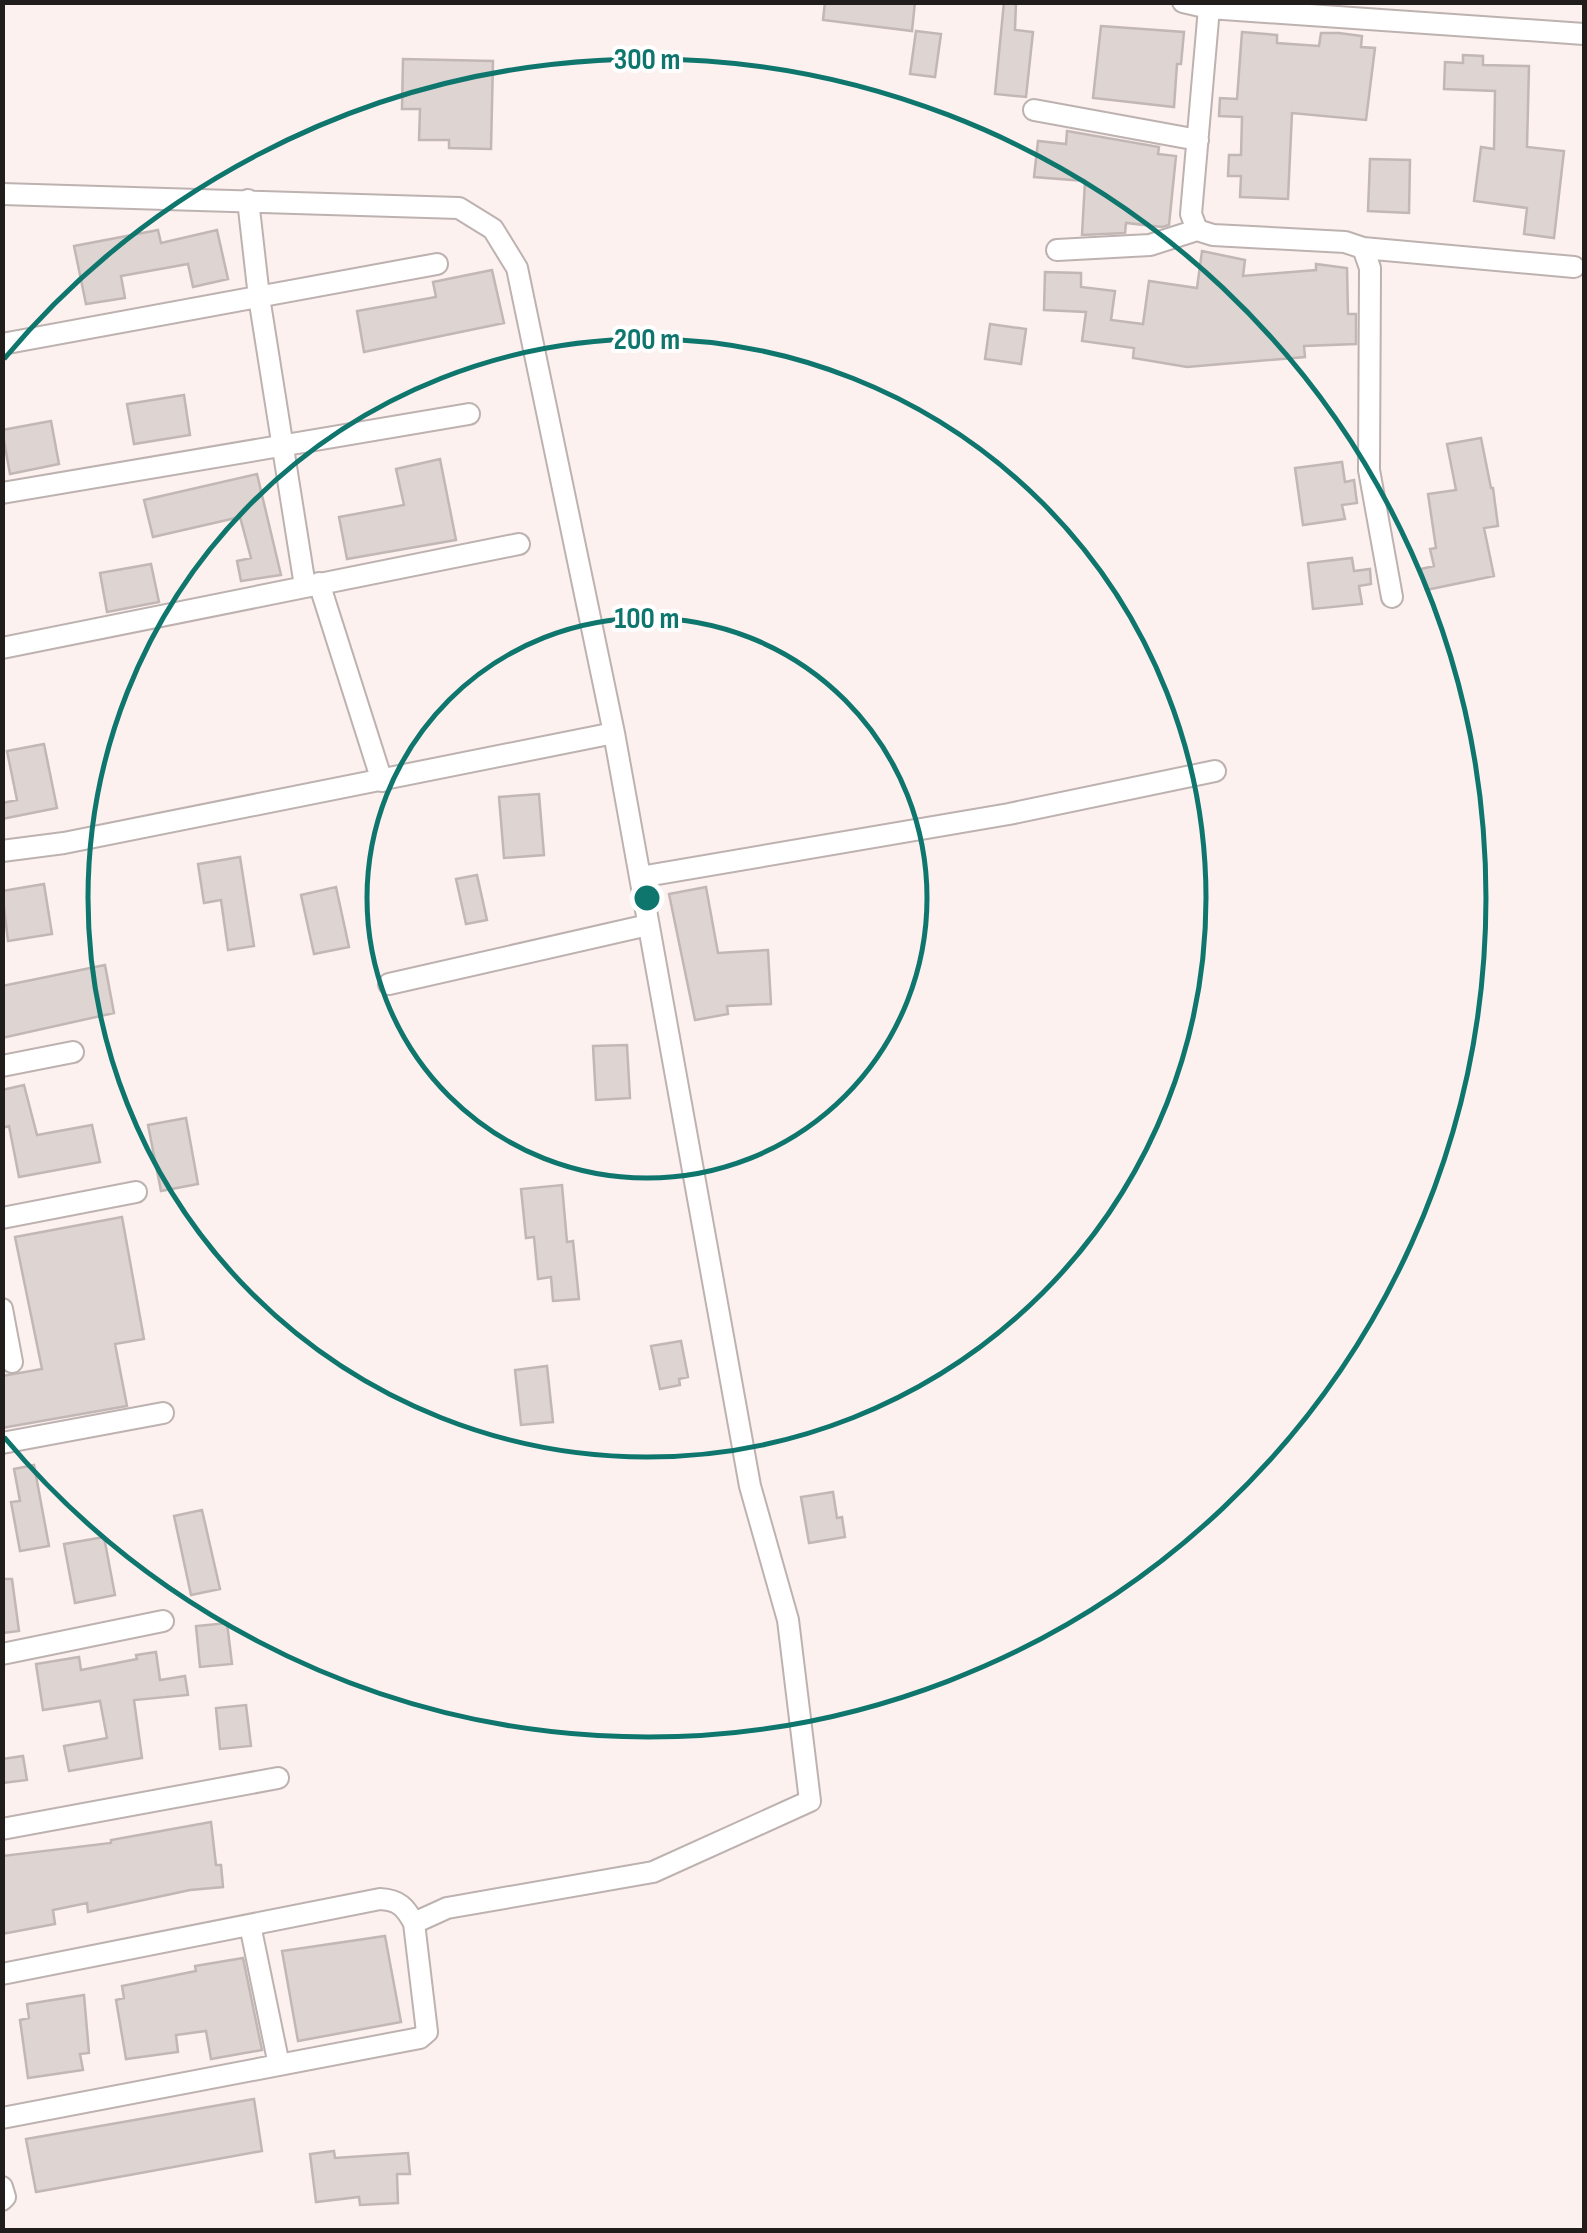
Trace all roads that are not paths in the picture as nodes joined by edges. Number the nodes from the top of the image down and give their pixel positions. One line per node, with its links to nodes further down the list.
1 (1183, 2): 2 (street)
2 (1209, 8): 3 (street); 5 (street)
3 (1584, 34)
4 (1034, 110): 5 (street)
5 (1198, 140): 8 (street)
6 (2, 194): 7 (street)
7 (248, 200): 13 (street); 22 (street)
8 (1198, 230): 9 (street); 10 (street)
9 (1363, 248): 12 (street); 20 (street)
10 (1058, 250)
11 (438, 264): 13 (street)
12 (1574, 266)
13 (259, 297): 14 (street); 16 (street)
14 (2, 344)
15 (469, 414): 16 (street)
16 (282, 444): 17 (street); 19 (street)
17 (2, 494)
18 (519, 544): 19 (street)
19 (312, 584): 21 (street); 24 (street)
20 (1392, 597)
21 (2, 648)
22 (614, 734): 24 (street); 26 (street)
23 (1215, 771): 26 (street)
24 (382, 781): 25 (street)
25 (2, 851)
26 (640, 877): 27 (street)
27 (648, 925): 28 (street); 41 (street)
28 (389, 984)
29 (73, 1052): 30 (street)
30 (2, 1066)
31 (136, 1192): 32 (street)
32 (2, 1218)
33 (2, 1309): 34 (street)
34 (12, 1362)
35 (163, 1414): 36 (street)
36 (2, 1444)
37 (163, 1621): 38 (street)
38 (2, 1654)
39 (278, 1778): 40 (street)
40 (2, 1829)
41 (414, 1923): 42 (street); 44 (street)
42 (250, 1925): 43 (street); 44 (street)
43 (2, 1974)
44 (278, 2065): 45 (street)
45 (2, 2118)
46 (2, 2186): 47 (street)
47 (2, 2200)

